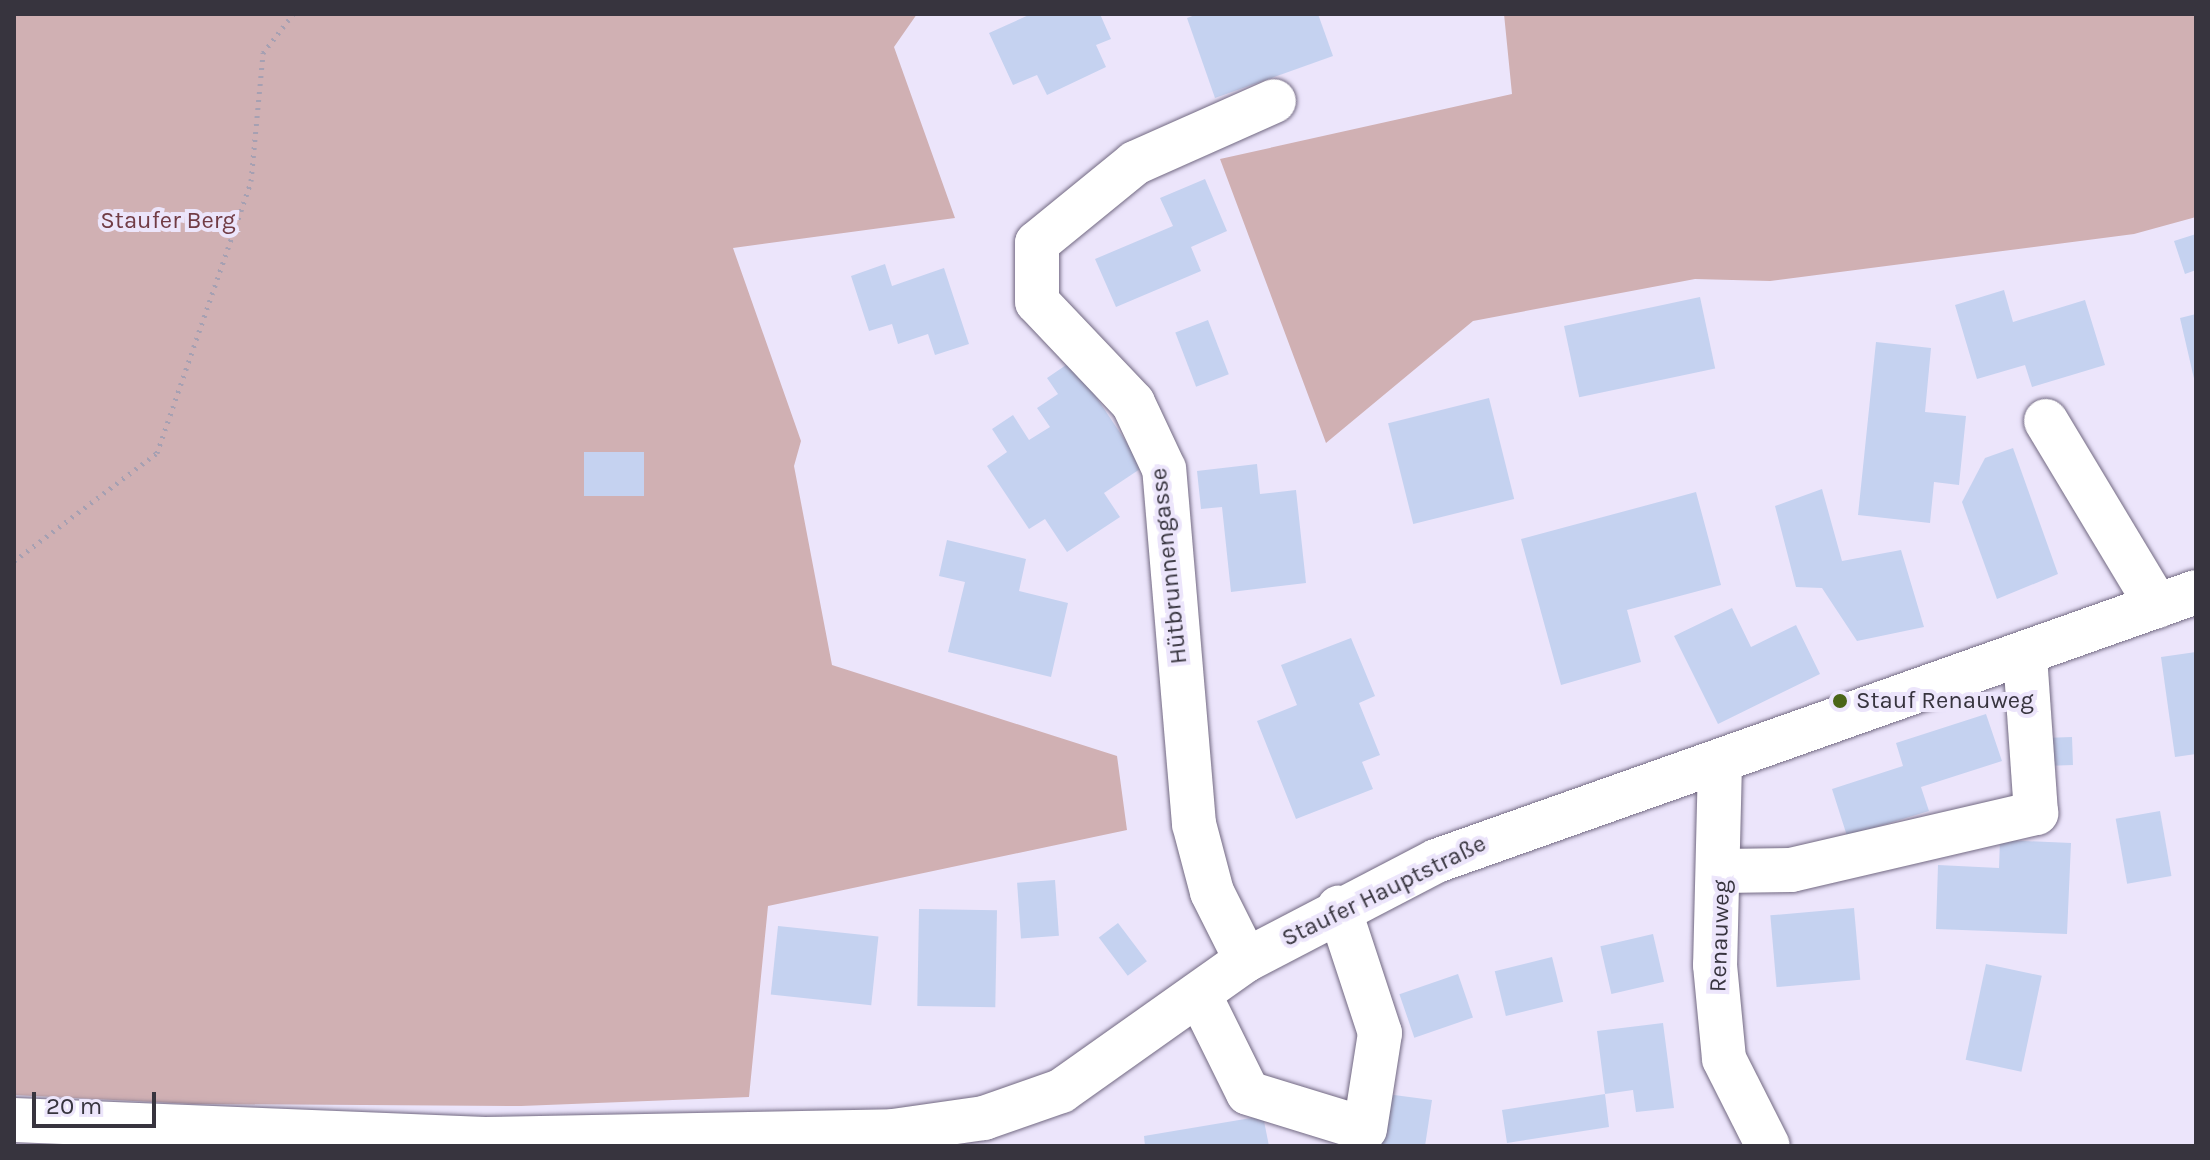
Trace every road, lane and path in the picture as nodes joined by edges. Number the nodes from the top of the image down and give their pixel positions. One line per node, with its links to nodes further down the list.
1 (293, 14): 4 (path)
2 (1274, 101): 10 (street, Hütbrunnengasse)
3 (2046, 421): 5 (street)
4 (14, 561)
5 (2177, 599): 6 (street, Staufer Hauptstraße)
6 (2025, 656): 7 (street, Staufer Hauptstraße); 8 (street)
7 (1720, 763): 8 (street, Renauweg); 9 (street, Staufer Hauptstraße)
8 (1722, 871): 13 (street, Renauweg)
9 (1339, 908): 10 (street, Staufer Hauptstraße); 11 (street)
10 (1246, 960): 11 (street, Staufer Hauptstraße)
11 (1199, 994): 12 (street, Staufer Hauptstraße)
12 (14, 1120)
13 (1768, 1146)

